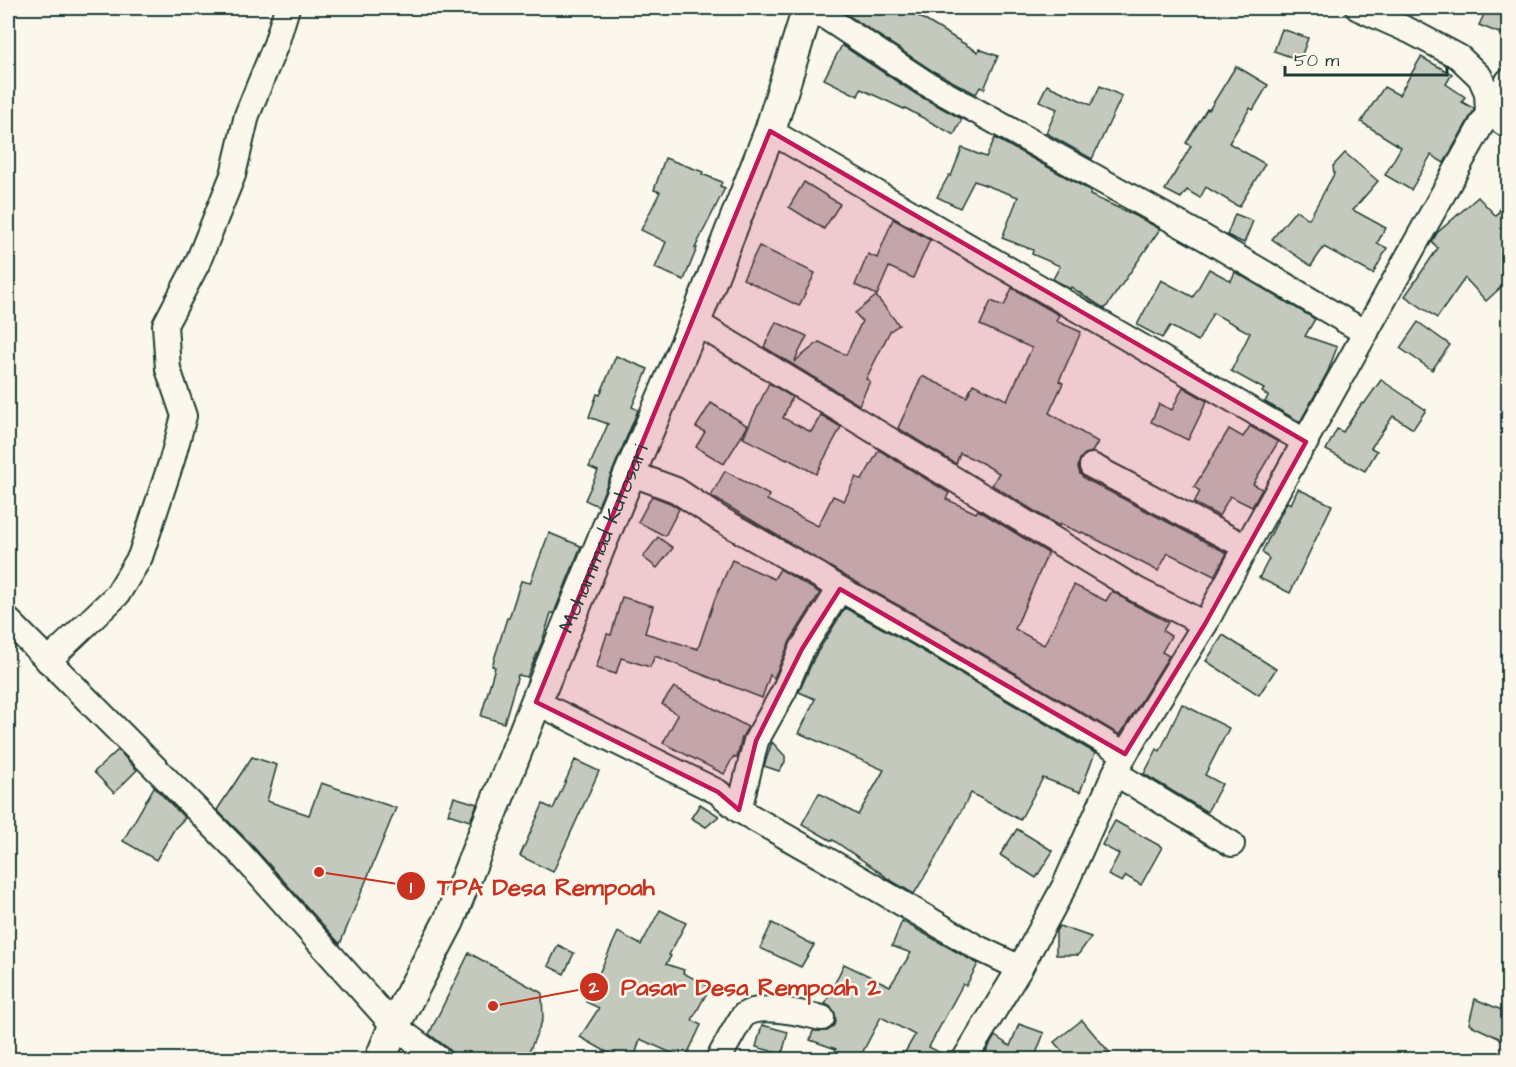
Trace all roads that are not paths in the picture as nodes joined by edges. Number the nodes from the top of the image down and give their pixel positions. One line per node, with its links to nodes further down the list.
1 (287, 8): 17 (street)
2 (810, 8): 7 (street, Mohammad Kutosari); 9 (street)
3 (1358, 8): 5 (street)
4 (1509, 81): 5 (street)
5 (1488, 113): 6 (street); 9 (street)
6 (1509, 126)
7 (770, 131): 8 (street, Mohammad Kutosari); 10 (street)
8 (695, 322): 12 (street, Mohammad Kutosari); 16 (street)
9 (1366, 333): 10 (street)
10 (1305, 442): 13 (street)
11 (1092, 466): 13 (street)
12 (630, 473): 14 (street); 18 (street, Mohammad Kutosari)
13 (1246, 547): 16 (street)
14 (840, 589): 19 (street); 20 (street)
15 (8, 620): 17 (street)
16 (1205, 624): 19 (street)
17 (48, 661): 24 (street)
18 (536, 702): 20 (street); 24 (street, Mohammad Kutosari)
19 (1120, 764): 21 (street); 22 (street)
20 (739, 810): 22 (street)
21 (1232, 844)
22 (1020, 968): 28 (street)
23 (822, 1018): 27 (street)
24 (394, 1026): 25 (street, Mohammad Kutosari); 26 (street)
25 (380, 1059)
26 (440, 1059)
27 (718, 1059)
28 (964, 1059)

